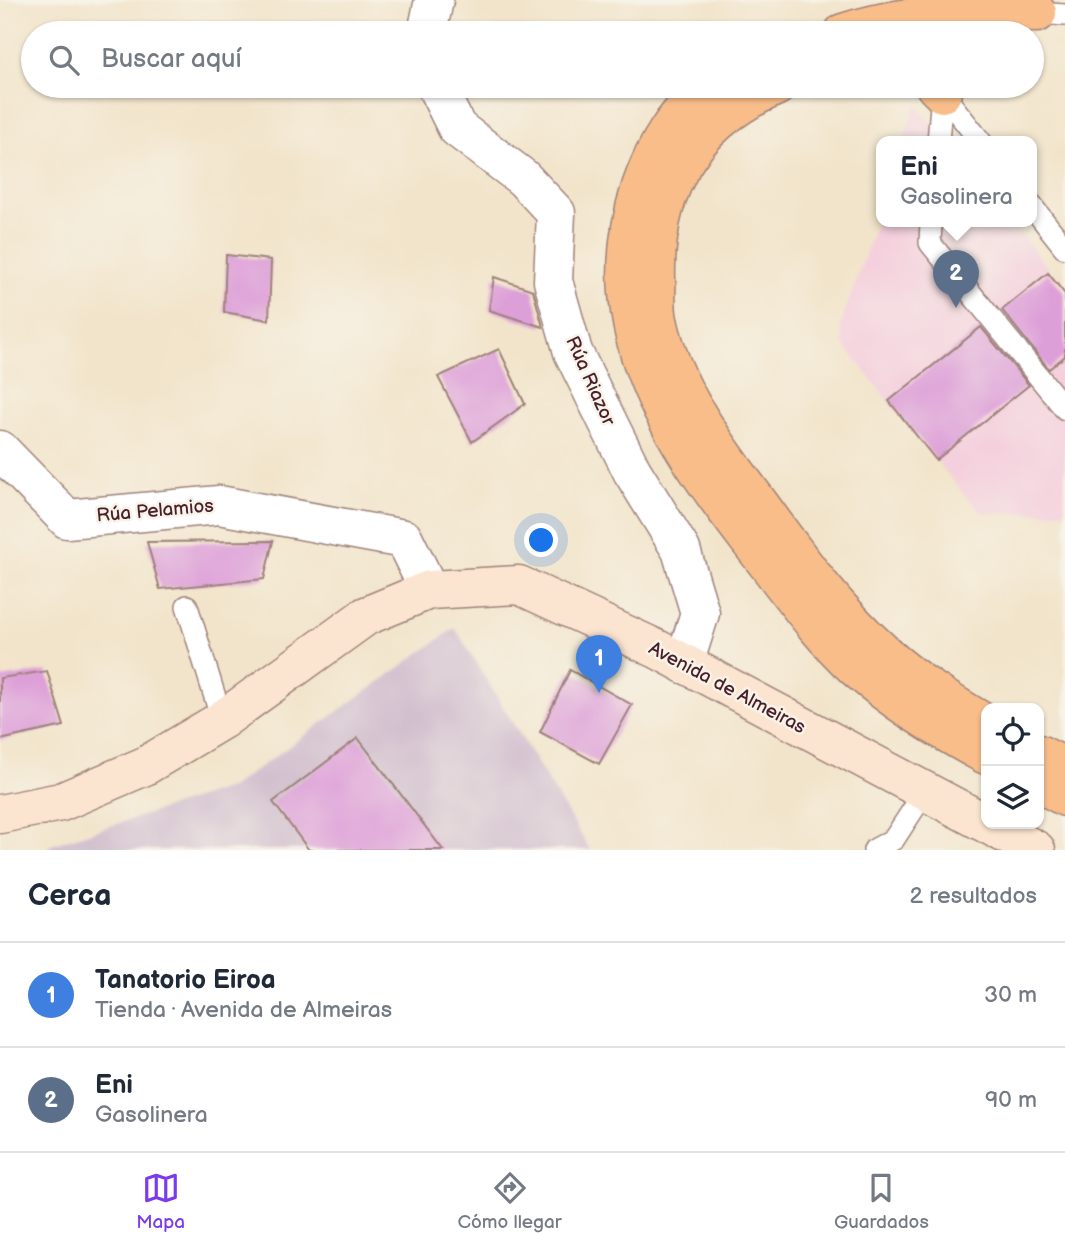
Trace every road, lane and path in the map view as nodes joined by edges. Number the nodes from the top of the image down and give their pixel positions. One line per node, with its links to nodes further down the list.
1 (434, 0): 3 (street)
2 (1051, 14): 4 (highway); 5 (lane)
3 (430, 21)
4 (919, 21)
5 (1033, 21)
6 (442, 98): 20 (street, Rúa Riazor)
7 (701, 98): 23 (highway)
8 (748, 98): 22 (highway)
9 (941, 98): 11 (lane)
10 (949, 98): 12 (lane)
11 (938, 136)
12 (977, 136)
13 (1037, 213): 15 (lane)
14 (931, 227): 16 (lane)
15 (1065, 248)
16 (1065, 409)
17 (0, 450): 18 (street, Rúa Pelamios)
18 (429, 590): 20 (main road, Avenida de Almeiras); 21 (main road, Avenida de Almeiras)
19 (187, 606): 21 (lane)
20 (684, 664): 27 (main road, Avenida de Almeiras)
21 (222, 720): 29 (main road, Avenida de Almeiras)
22 (981, 721)
23 (981, 752)
24 (1044, 757): 25 (highway)
25 (1065, 768)
26 (1044, 786): 28 (highway)
27 (924, 793): 30 (lane); 31 (main road, Avenida de Almeiras)
28 (1065, 797)
29 (0, 814)
30 (874, 850)
31 (1036, 850)

